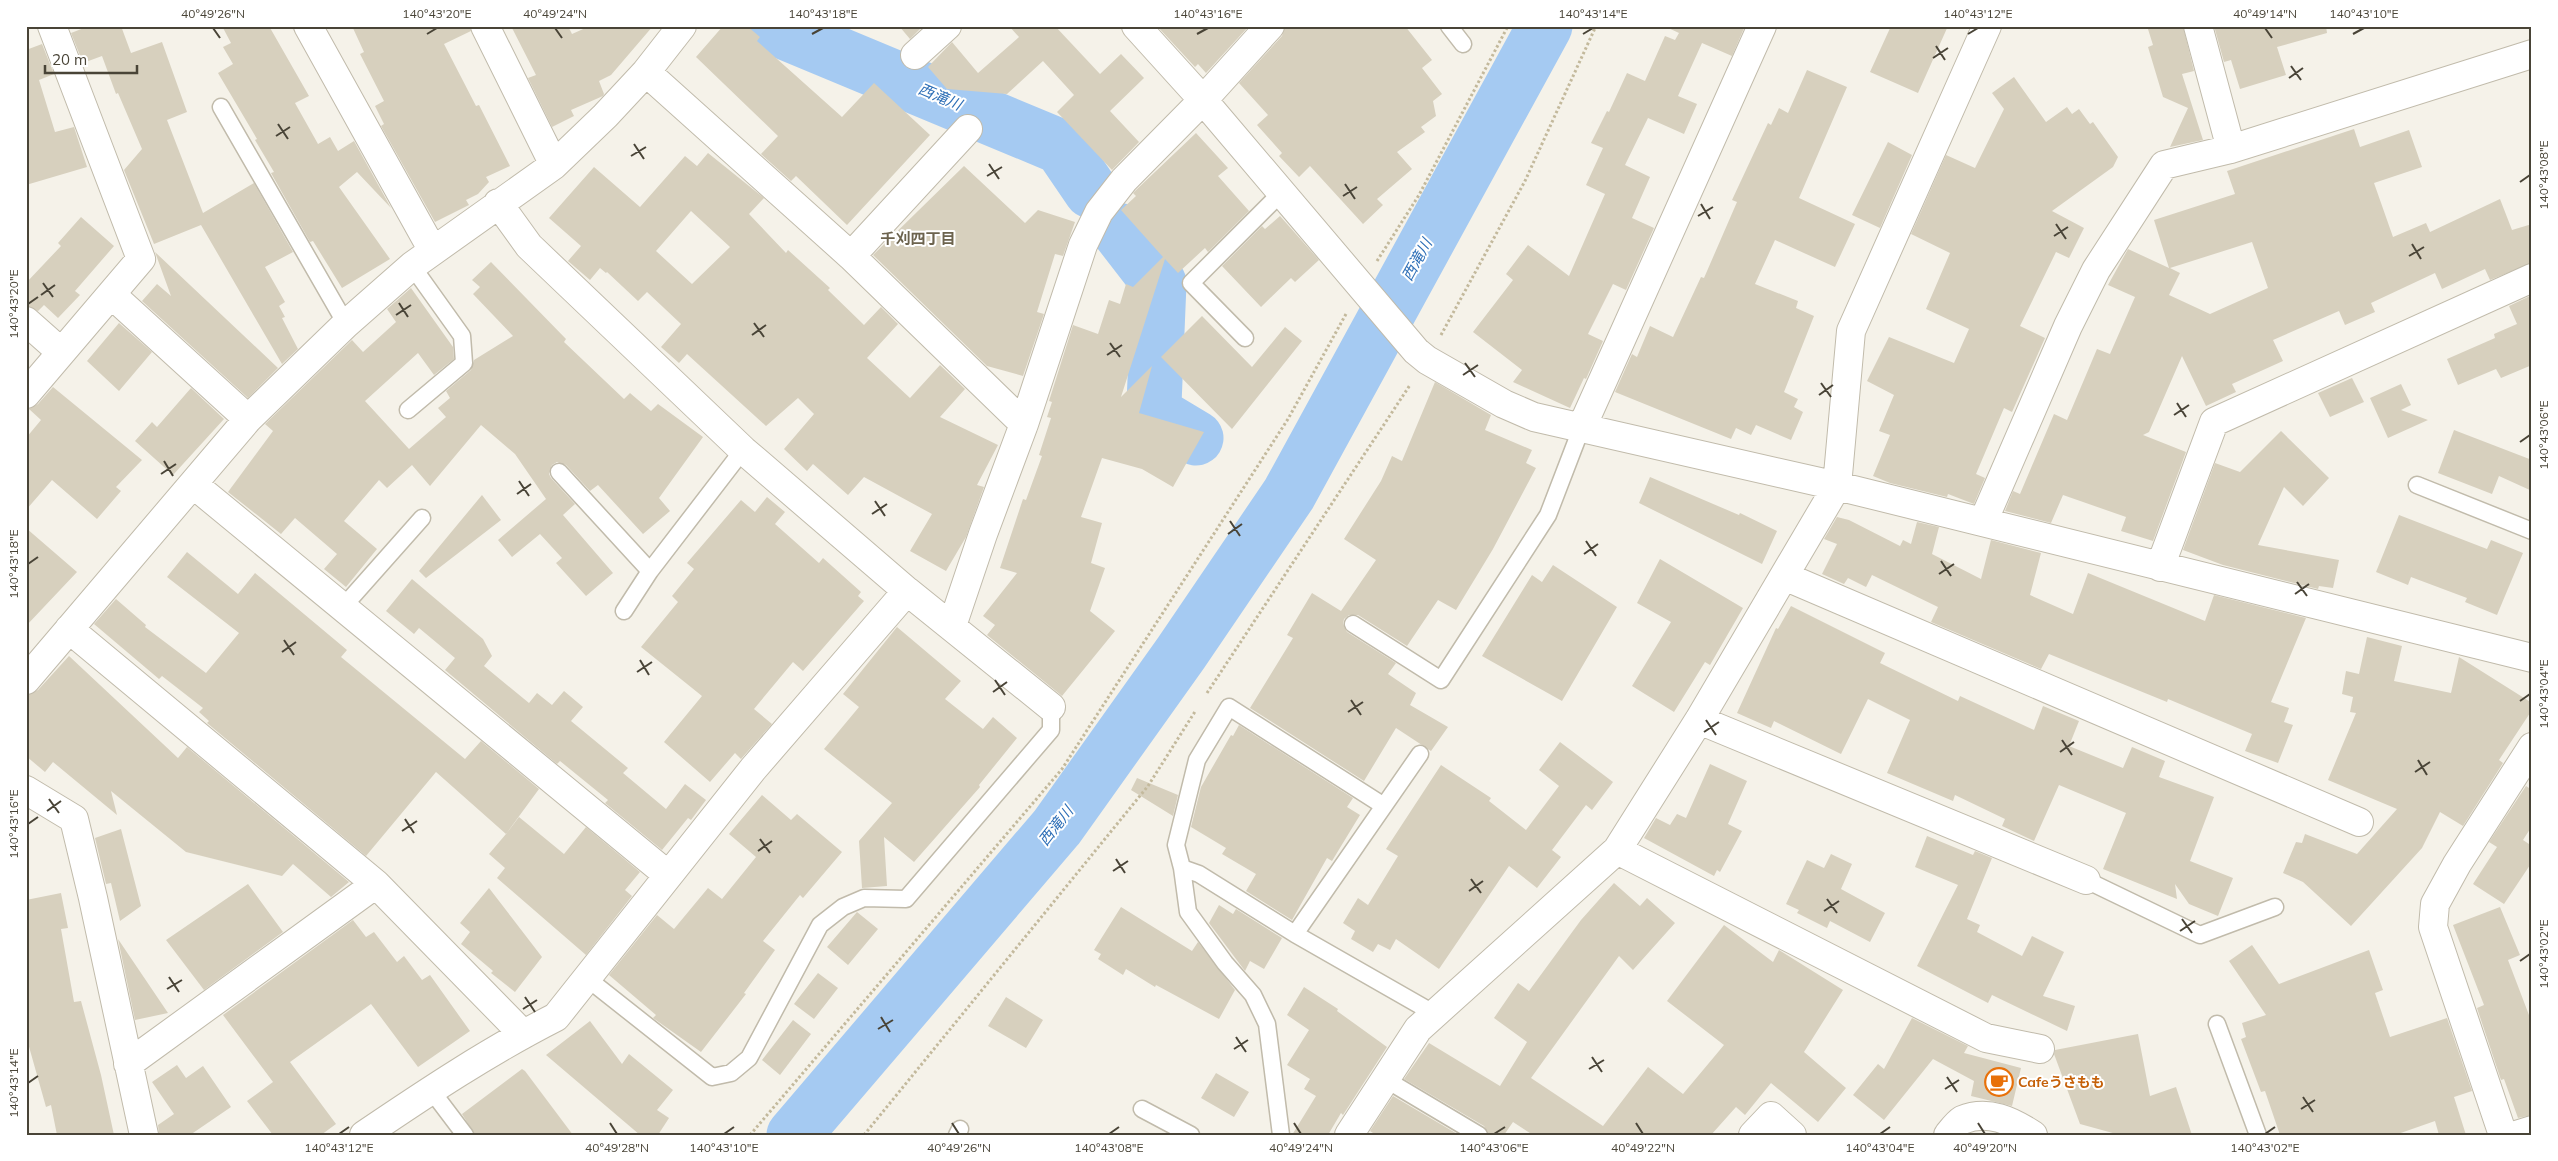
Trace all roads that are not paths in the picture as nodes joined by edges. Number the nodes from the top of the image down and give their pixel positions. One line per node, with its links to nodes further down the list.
1 (52, 26): 26 (street)
2 (308, 26): 24 (street)
3 (485, 26): 20 (street)
4 (682, 26): 15 (street)
5 (947, 26): 14 (street)
6 (1136, 26): 16 (street)
7 (1270, 26): 16 (street)
8 (1449, 26): 12 (lane)
9 (1762, 26): 35 (street)
10 (1987, 26): 40 (street)
11 (2198, 26): 19 (street)
12 (1463, 44)
13 (2532, 54): 19 (street)
14 (915, 55)
15 (646, 72): 20 (street); 23 (street)
16 (1203, 100): 21 (street); 34 (street)
17 (221, 107): 28 (lane)
18 (968, 129): 23 (street)
19 (2231, 149): 42 (street)
20 (554, 165): 22 (street)
21 (1282, 192): 29 (lane); 35 (street)
22 (498, 203): 24 (street); 36 (street)
23 (852, 256): 34 (street)
24 (422, 258): 28 (street); 32 (lane)
25 (2532, 278): 44 (street)
26 (112, 295): 30 (street); 33 (street)
27 (26, 321): 30 (street)
28 (346, 324): 33 (street)
29 (1245, 338)
30 (61, 352): 31 (street)
31 (26, 394)
32 (408, 410)
33 (248, 419): 38 (street)
34 (1024, 424): 51 (street)
35 (1581, 429): 40 (street); 50 (lane)
36 (743, 450): 45 (lane); 47 (street)
37 (559, 472): 45 (lane)
38 (193, 484): 48 (street); 52 (street)
39 (2417, 485): 43 (lane)
40 (1837, 486): 42 (street); 46 (street)
41 (422, 518): 48 (lane)
42 (1983, 522): 44 (street)
43 (2532, 531)
44 (2160, 567): 53 (street)
45 (650, 571): 49 (lane)
46 (1784, 576): 56 (street); 61 (street)
47 (907, 591): 51 (street); 64 (street)
48 (343, 607): 64 (street)
49 (624, 611)
50 (1353, 624)
51 (952, 626): 55 (street)
52 (69, 629): 54 (street); 66 (street)
53 (2532, 658)
54 (26, 680)
55 (1051, 707): 69 (lane)
56 (1699, 720): 62 (street); 65 (street)
57 (2532, 747): 91 (street)
58 (1420, 754): 60 (lane)
59 (26, 790): 74 (street)
60 (1384, 806): 63 (lane); 68 (lane)
61 (2359, 822)
62 (1617, 850): 70 (street); 73 (street)
63 (1182, 868): 68 (lane); 83 (lane)
64 (668, 875): 69 (street)
65 (2086, 880): 67 (lane)
66 (376, 884): 72 (street); 74 (street)
67 (2275, 907)
68 (1295, 934): 70 (lane)
69 (588, 979): 72 (street)
70 (1435, 1014): 75 (street)
71 (2217, 1024): 90 (lane)
72 (523, 1034): 76 (street)
73 (2040, 1049)
74 (128, 1064): 79 (street)
75 (1385, 1079): 84 (street); 85 (lane)
76 (431, 1090): 80 (street); 81 (lane)
77 (1142, 1109): 82 (lane)
78 (2532, 1130): 92 (street)
79 (144, 1135)
80 (364, 1135)
81 (465, 1135)
82 (1191, 1135)
83 (1281, 1135)
84 (1349, 1135)
85 (1479, 1135)
86 (1753, 1135): 87 (street)
87 (1792, 1135)
88 (1948, 1135): 89 (street)
89 (2033, 1135)
90 (2258, 1135)
91 (2503, 1135)
92 (2516, 1135)

